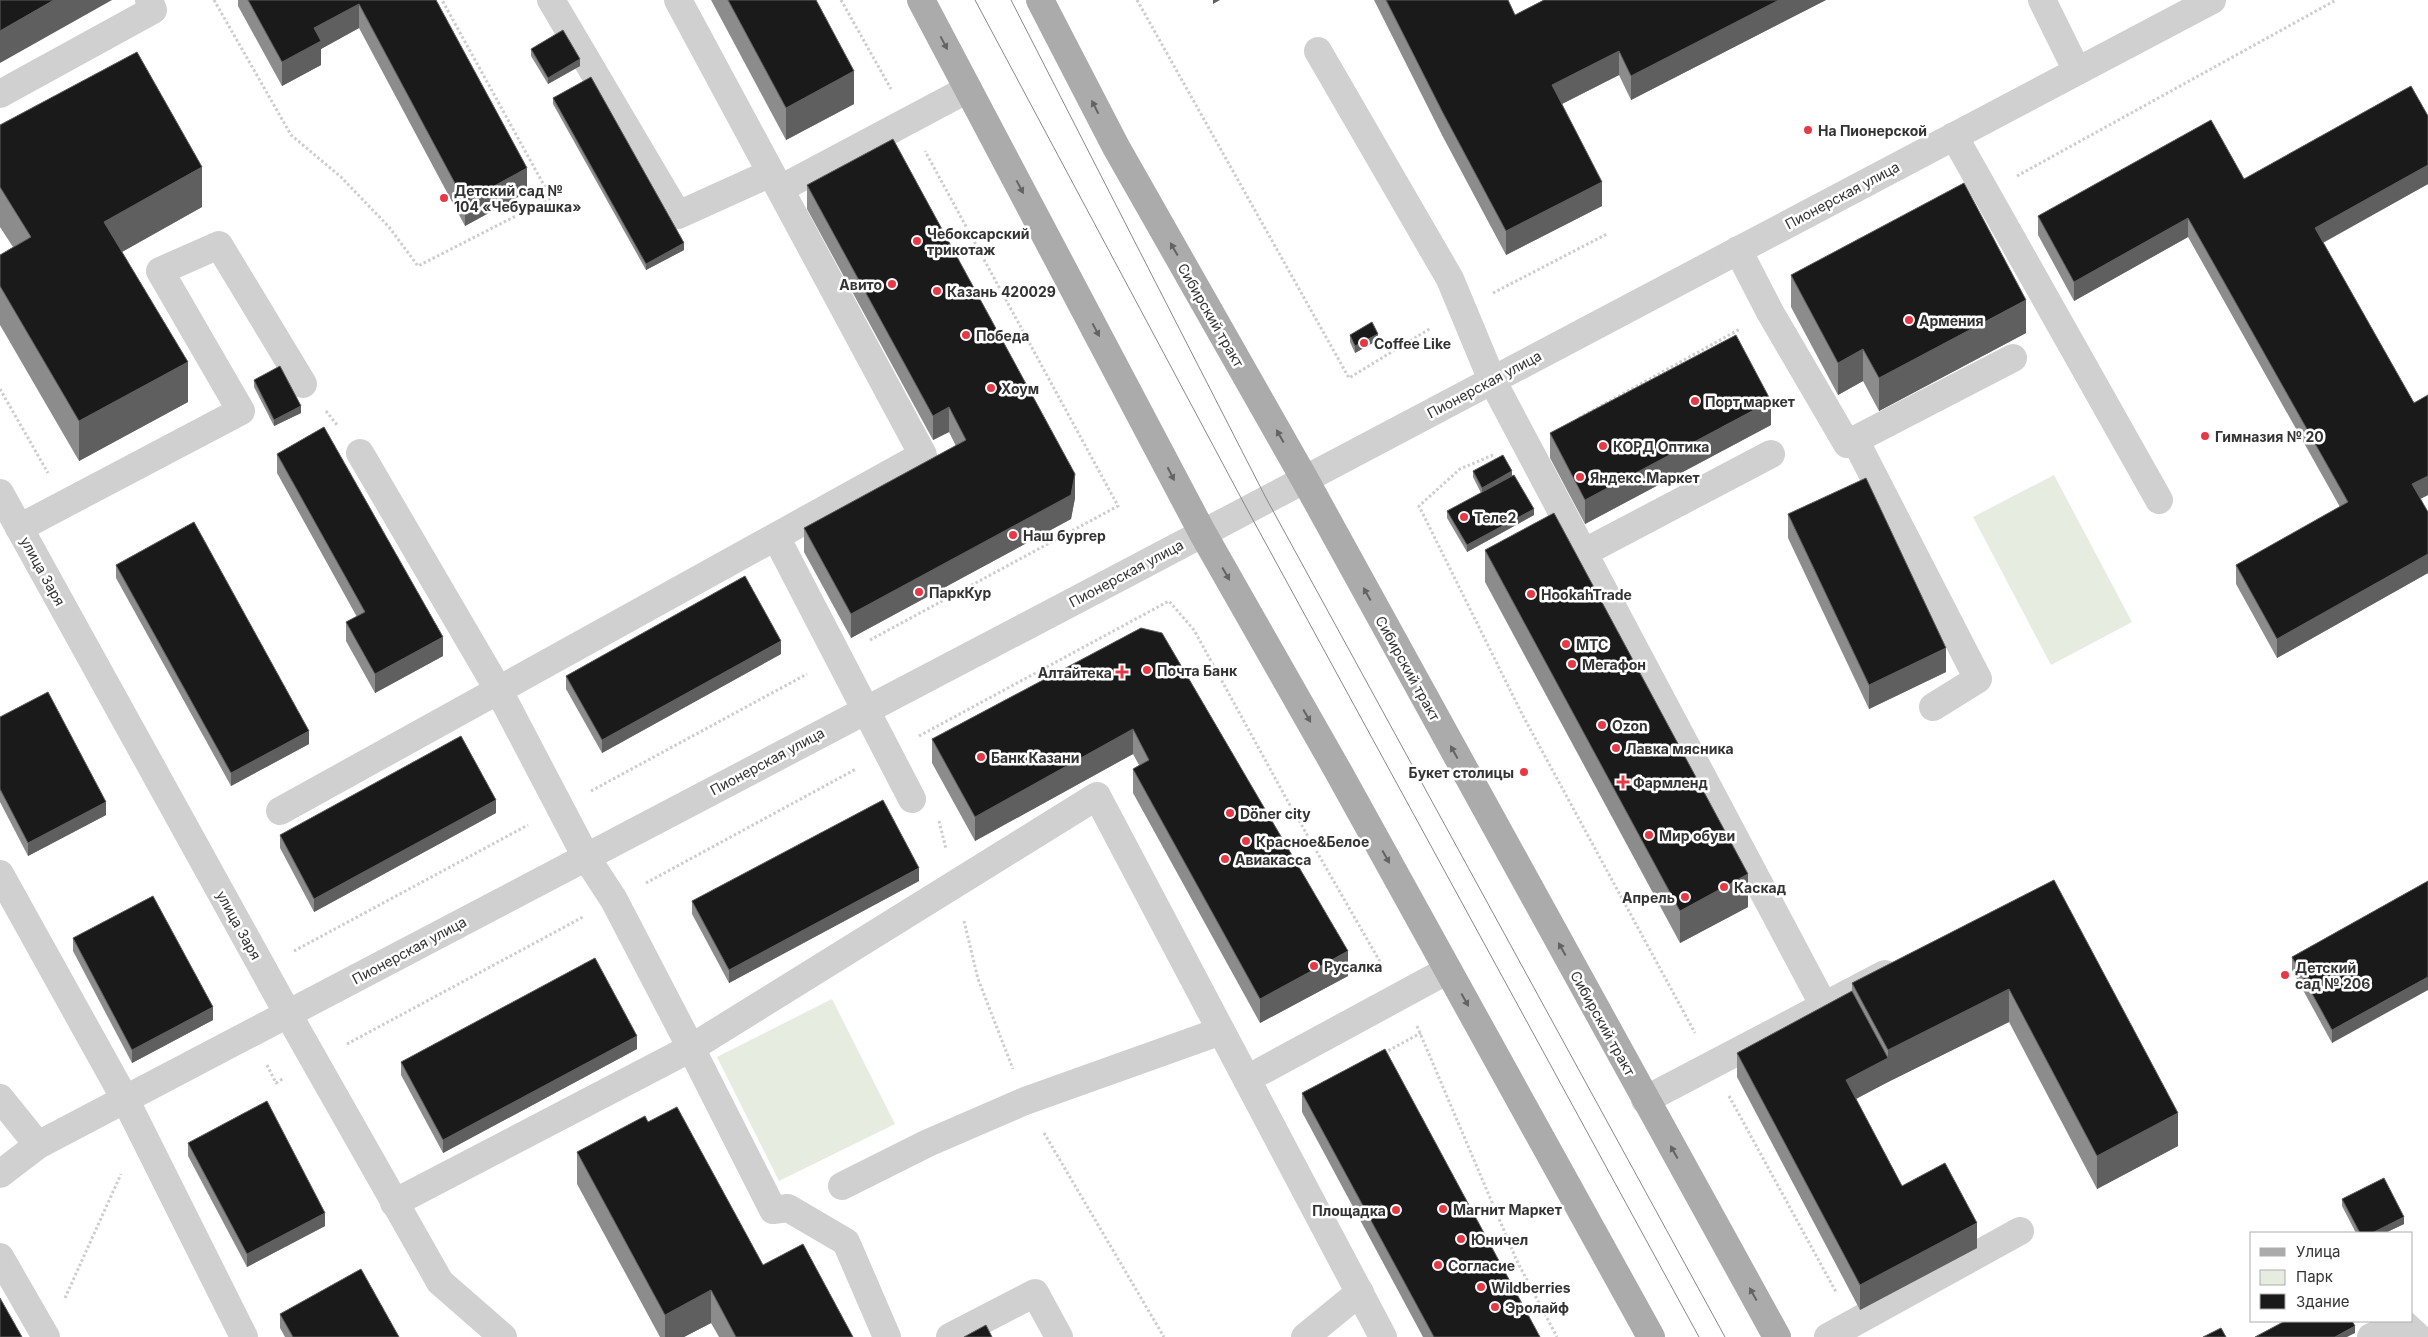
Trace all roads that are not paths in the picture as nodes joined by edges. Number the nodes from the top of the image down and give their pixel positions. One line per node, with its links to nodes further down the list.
1 (148, 0): 11 (street)
2 (552, 0): 13 (street)
3 (678, 0): 13 (street)
4 (921, 0): 10 (main road, one-way to 10)
5 (1040, 0): 21 (main road, Сибирский тракт, one-way to 5)
6 (2042, 0): 9 (street)
7 (2212, 0): 9 (street, Пионерская улица)
8 (1318, 52): 16 (street)
9 (2077, 71): 12 (street, Пионерская улица)
10 (968, 90): 13 (street); 25 (main road, one-way to 25)
11 (0, 94)
12 (1954, 136): 14 (street, Пионерская улица); 23 (street)
13 (776, 181): 26 (street)
14 (1738, 250): 16 (street, Пионерская улица); 18 (street)
15 (2013, 358): 18 (street)
16 (1492, 380): 21 (street, Пионерская улица); 27 (street)
17 (303, 384): 24 (street)
18 (1855, 440): 29 (street)
19 (360, 453): 28 (street)
20 (1772, 454): 27 (street)
21 (1304, 478): 25 (street, Пионерская улица); 44 (main road, Сибирский тракт, one-way to 21)
22 (0, 493): 24 (street, улица Заря)
23 (2159, 500)
24 (19, 528): 38 (street, улица Заря)
25 (1202, 532): 30 (street, Пионерская улица); 36 (main road, one-way to 36)
26 (776, 538): 28 (street); 30 (street)
27 (1583, 553): 37 (street)
28 (499, 691): 32 (street); 33 (street)
29 (1933, 707)
30 (866, 709): 31 (street); 33 (street, Пионерская улица)
31 (912, 798)
32 (280, 811)
33 (586, 857): 38 (street, Пионерская улица); 40 (street)
34 (0, 874): 43 (street)
35 (1903, 965): 37 (street)
36 (1448, 970): 41 (street); 60 (main road, one-way to 60)
37 (1824, 1006): 44 (street)
38 (288, 1014): 43 (street, Пионерская улица); 48 (street, улица Заря)
39 (1221, 1031): 40 (street); 41 (street); 47 (street)
40 (691, 1048): 48 (street); 55 (street)
41 (1246, 1079): 51 (street)
42 (0, 1098): 45 (street)
43 (125, 1099): 45 (street, Пионерская улица); 54 (street)
44 (1645, 1100): 61 (main road, Сибирский тракт, one-way to 44)
45 (38, 1145): 46 (street, Пионерская улица)
46 (0, 1174)
47 (842, 1186)
48 (394, 1203): 52 (street, улица Заря)
49 (2020, 1232): 62 (street)
50 (0, 1257): 53 (street)
51 (1360, 1292): 58 (street); 59 (street)
52 (490, 1333)
53 (46, 1337)
54 (244, 1337)
55 (887, 1337)
56 (950, 1337): 57 (street)
57 (1059, 1337)
58 (1305, 1337)
59 (1383, 1337)
60 (1652, 1337)
61 (1777, 1337)
62 (1828, 1337)
63 (2371, 1337): 64 (street)
64 (2418, 1337)

